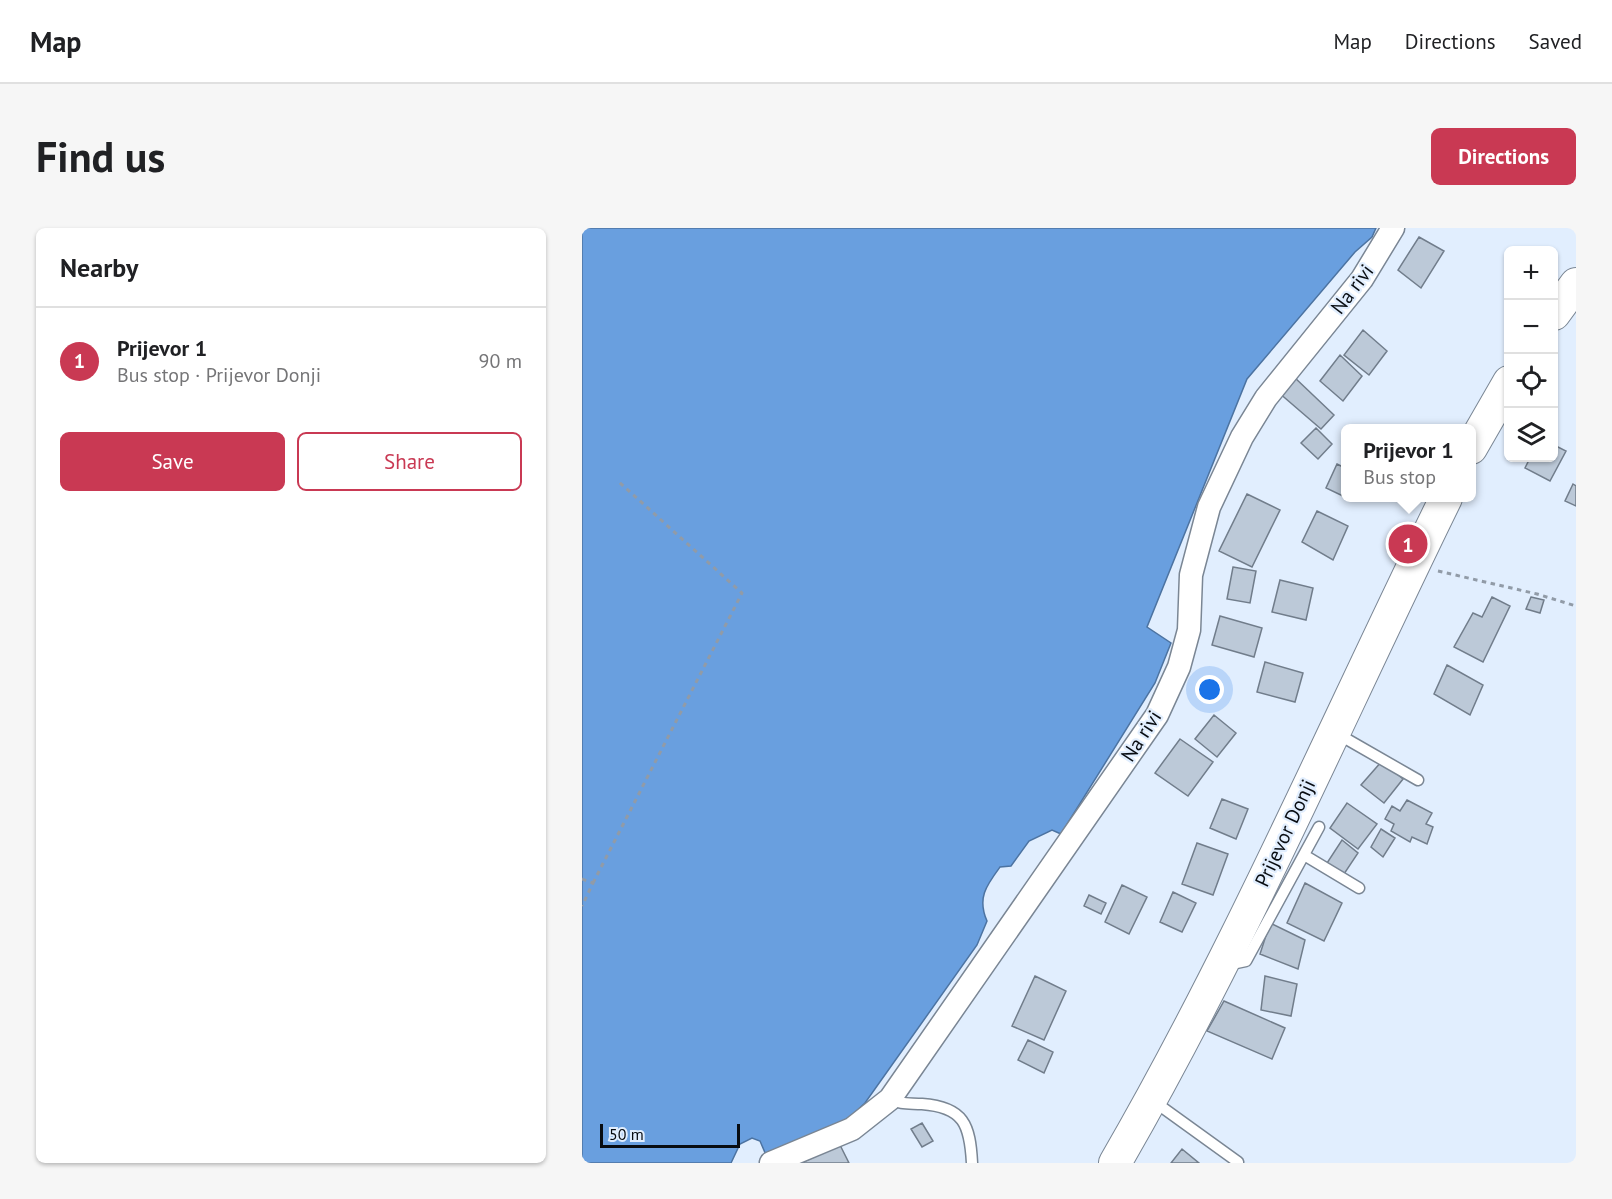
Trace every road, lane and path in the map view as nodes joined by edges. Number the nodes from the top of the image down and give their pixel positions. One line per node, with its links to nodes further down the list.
1 (1393, 228): 19 (street, Na rivi)
2 (1576, 284): 3 (main road)
3 (1558, 309)
4 (1504, 391): 5 (main road)
5 (1476, 438)
6 (619, 482): 15 (path)
7 (1444, 502): 8 (main road, Prijevor Donji)
8 (1413, 563): 9 (path); 10 (main road, Prijevor Donji)
9 (1576, 606)
10 (1333, 731): 11 (lane); 18 (main road, Prijevor Donji)
11 (1418, 780)
12 (1319, 827): 13 (lane)
13 (1304, 855): 16 (lane); 18 (lane)
14 (582, 879): 15 (path)
15 (594, 884): 17 (path)
16 (1359, 888)
17 (582, 906)
18 (1221, 967): 20 (main road, Prijevor Donji)
19 (890, 1098): 22 (street, Na rivi); 23 (lane)
20 (1152, 1100): 21 (lane); 24 (main road, Prijevor Donji)
21 (1238, 1162)
22 (771, 1163)
23 (972, 1163)
24 (1115, 1163)

